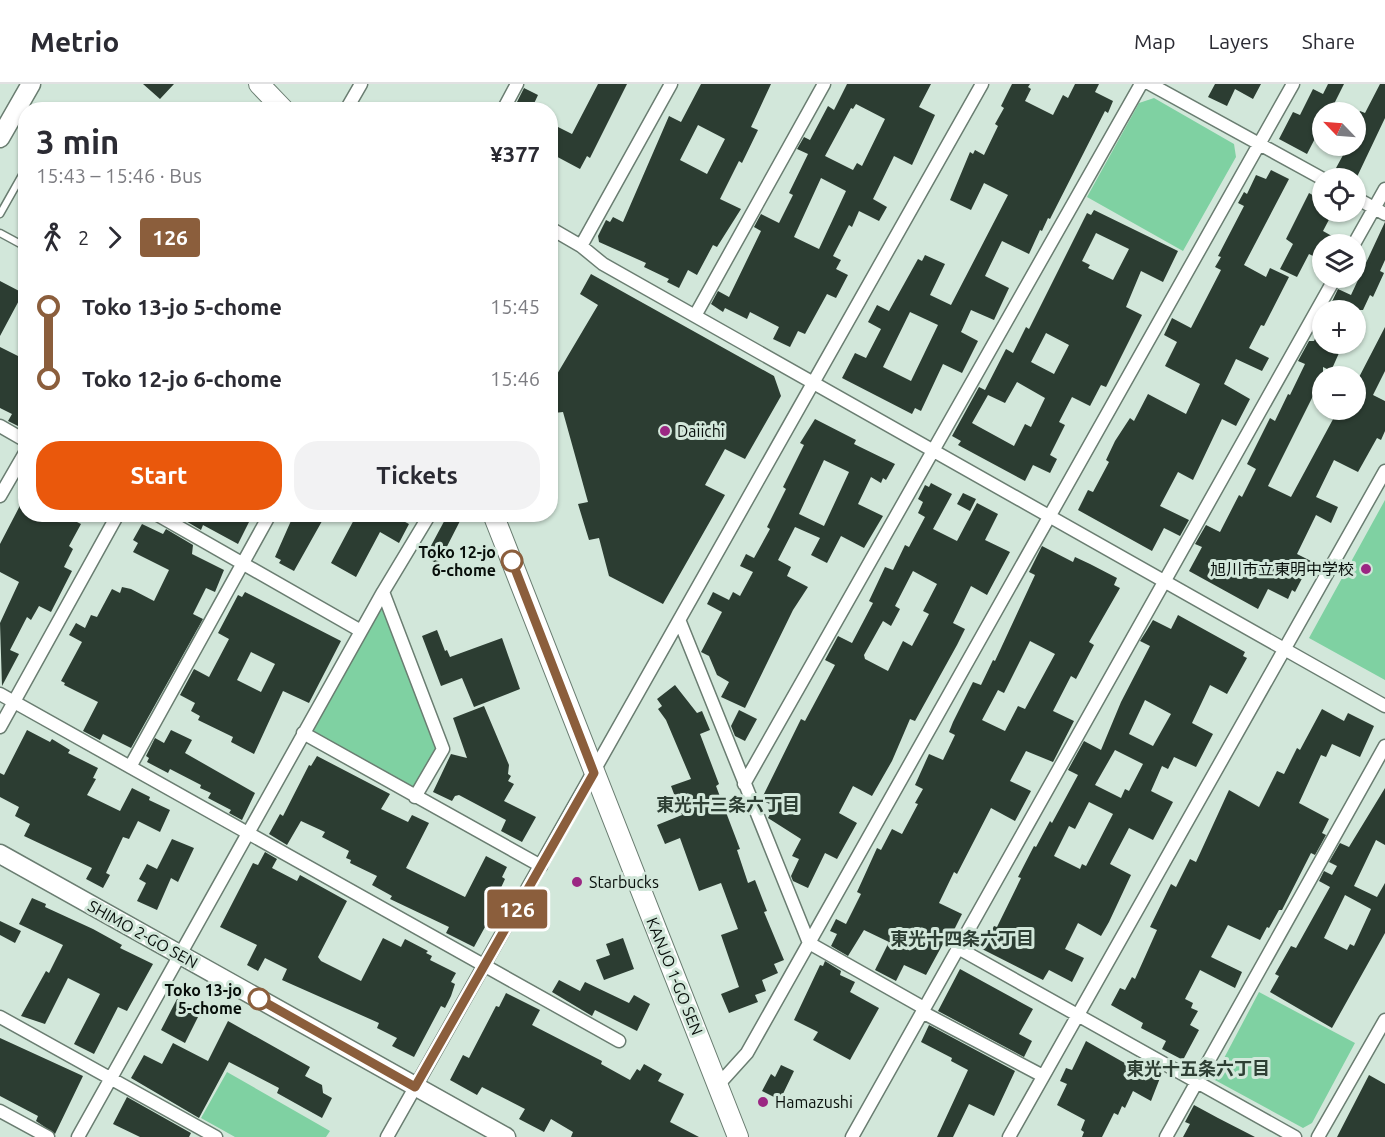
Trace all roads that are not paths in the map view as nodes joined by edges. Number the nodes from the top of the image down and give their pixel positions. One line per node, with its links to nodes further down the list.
1 (31, 84): 11 (street)
2 (259, 84): 12 (main road)
3 (361, 84): 13 (street)
4 (517, 84): 14 (street)
5 (671, 84): 28 (street)
6 (824, 84): 30 (street)
7 (982, 84): 31 (street)
8 (1141, 84): 34 (street)
9 (1150, 84): 17 (street)
10 (1293, 84): 17 (street)
11 (21, 102)
12 (276, 102)
13 (351, 102)
14 (507, 102)
15 (18, 107): 16 (street)
16 (0, 138)
17 (1260, 143): 18 (street); 38 (street)
18 (1312, 173)
19 (18, 182): 23 (lane)
20 (1385, 189): 22 (street)
21 (1366, 203): 22 (street)
22 (1380, 211): 26 (street)
23 (0, 214)
24 (0, 233): 27 (lane)
25 (558, 233): 28 (street)
26 (1362, 234)
27 (18, 243)
28 (581, 246): 30 (street)
29 (1329, 288): 45 (street)
30 (696, 314): 31 (street)
31 (814, 382): 34 (street); 47 (street)
32 (0, 426): 33 (street)
33 (18, 436)
34 (933, 451): 38 (street); 58 (street)
35 (18, 465): 37 (street)
36 (1385, 471): 49 (street)
37 (0, 496)
38 (1049, 517): 45 (street); 63 (street)
39 (114, 522): 51 (street)
40 (170, 522): 44 (street)
41 (266, 522): 44 (street)
42 (425, 522): 46 (street)
43 (497, 522): 57 (main road, KANJO 1-GO SEN)
44 (243, 564): 48 (street); 56 (street)
45 (1164, 582): 49 (street); 64 (street)
46 (383, 592): 48 (street); 59 (street)
47 (680, 622): 57 (street); 58 (street)
48 (361, 631): 54 (street)
49 (1284, 650): 52 (street); 68 (street)
50 (0, 694): 51 (street)
51 (14, 702): 53 (street); 56 (street)
52 (1385, 706)
53 (0, 727)
54 (303, 733): 59 (street); 60 (street)
55 (1385, 746): 74 (street)
56 (130, 767): 60 (street)
57 (594, 773): 62 (street); 75 (main road, KANJO 1-GO SEN)
58 (744, 784): 63 (street)
59 (415, 797): 62 (street)
60 (248, 835): 65 (street); 66 (street)
61 (0, 854): 65 (street, SHIMO 2-GO SEN)
62 (541, 866): 66 (street)
63 (809, 943): 67 (street); 75 (street)
64 (958, 948): 67 (street); 68 (street)
65 (181, 956): 73 (street); 76 (street, SHIMO 2-GO SEN)
66 (485, 966): 71 (street); 76 (street)
67 (923, 1010): 72 (street); 84 (street)
68 (1078, 1015): 72 (street); 74 (street)
69 (0, 1017): 73 (street)
70 (1385, 1020): 88 (street)
71 (619, 1041)
72 (1043, 1076): 85 (street)
73 (111, 1078): 79 (street); 80 (street)
74 (1197, 1083): 86 (street); 87 (street)
75 (719, 1084): 83 (main road, KANJO 1-GO SEN)
76 (415, 1087): 81 (street); 82 (street, SHIMO 2-GO SEN)
77 (0, 1111): 78 (street)
78 (48, 1137)
79 (78, 1137)
80 (216, 1137)
81 (387, 1137)
82 (506, 1137)
83 (738, 1137)
84 (852, 1137)
85 (1009, 1137)
86 (1166, 1137)
87 (1295, 1137)
88 (1318, 1137)

